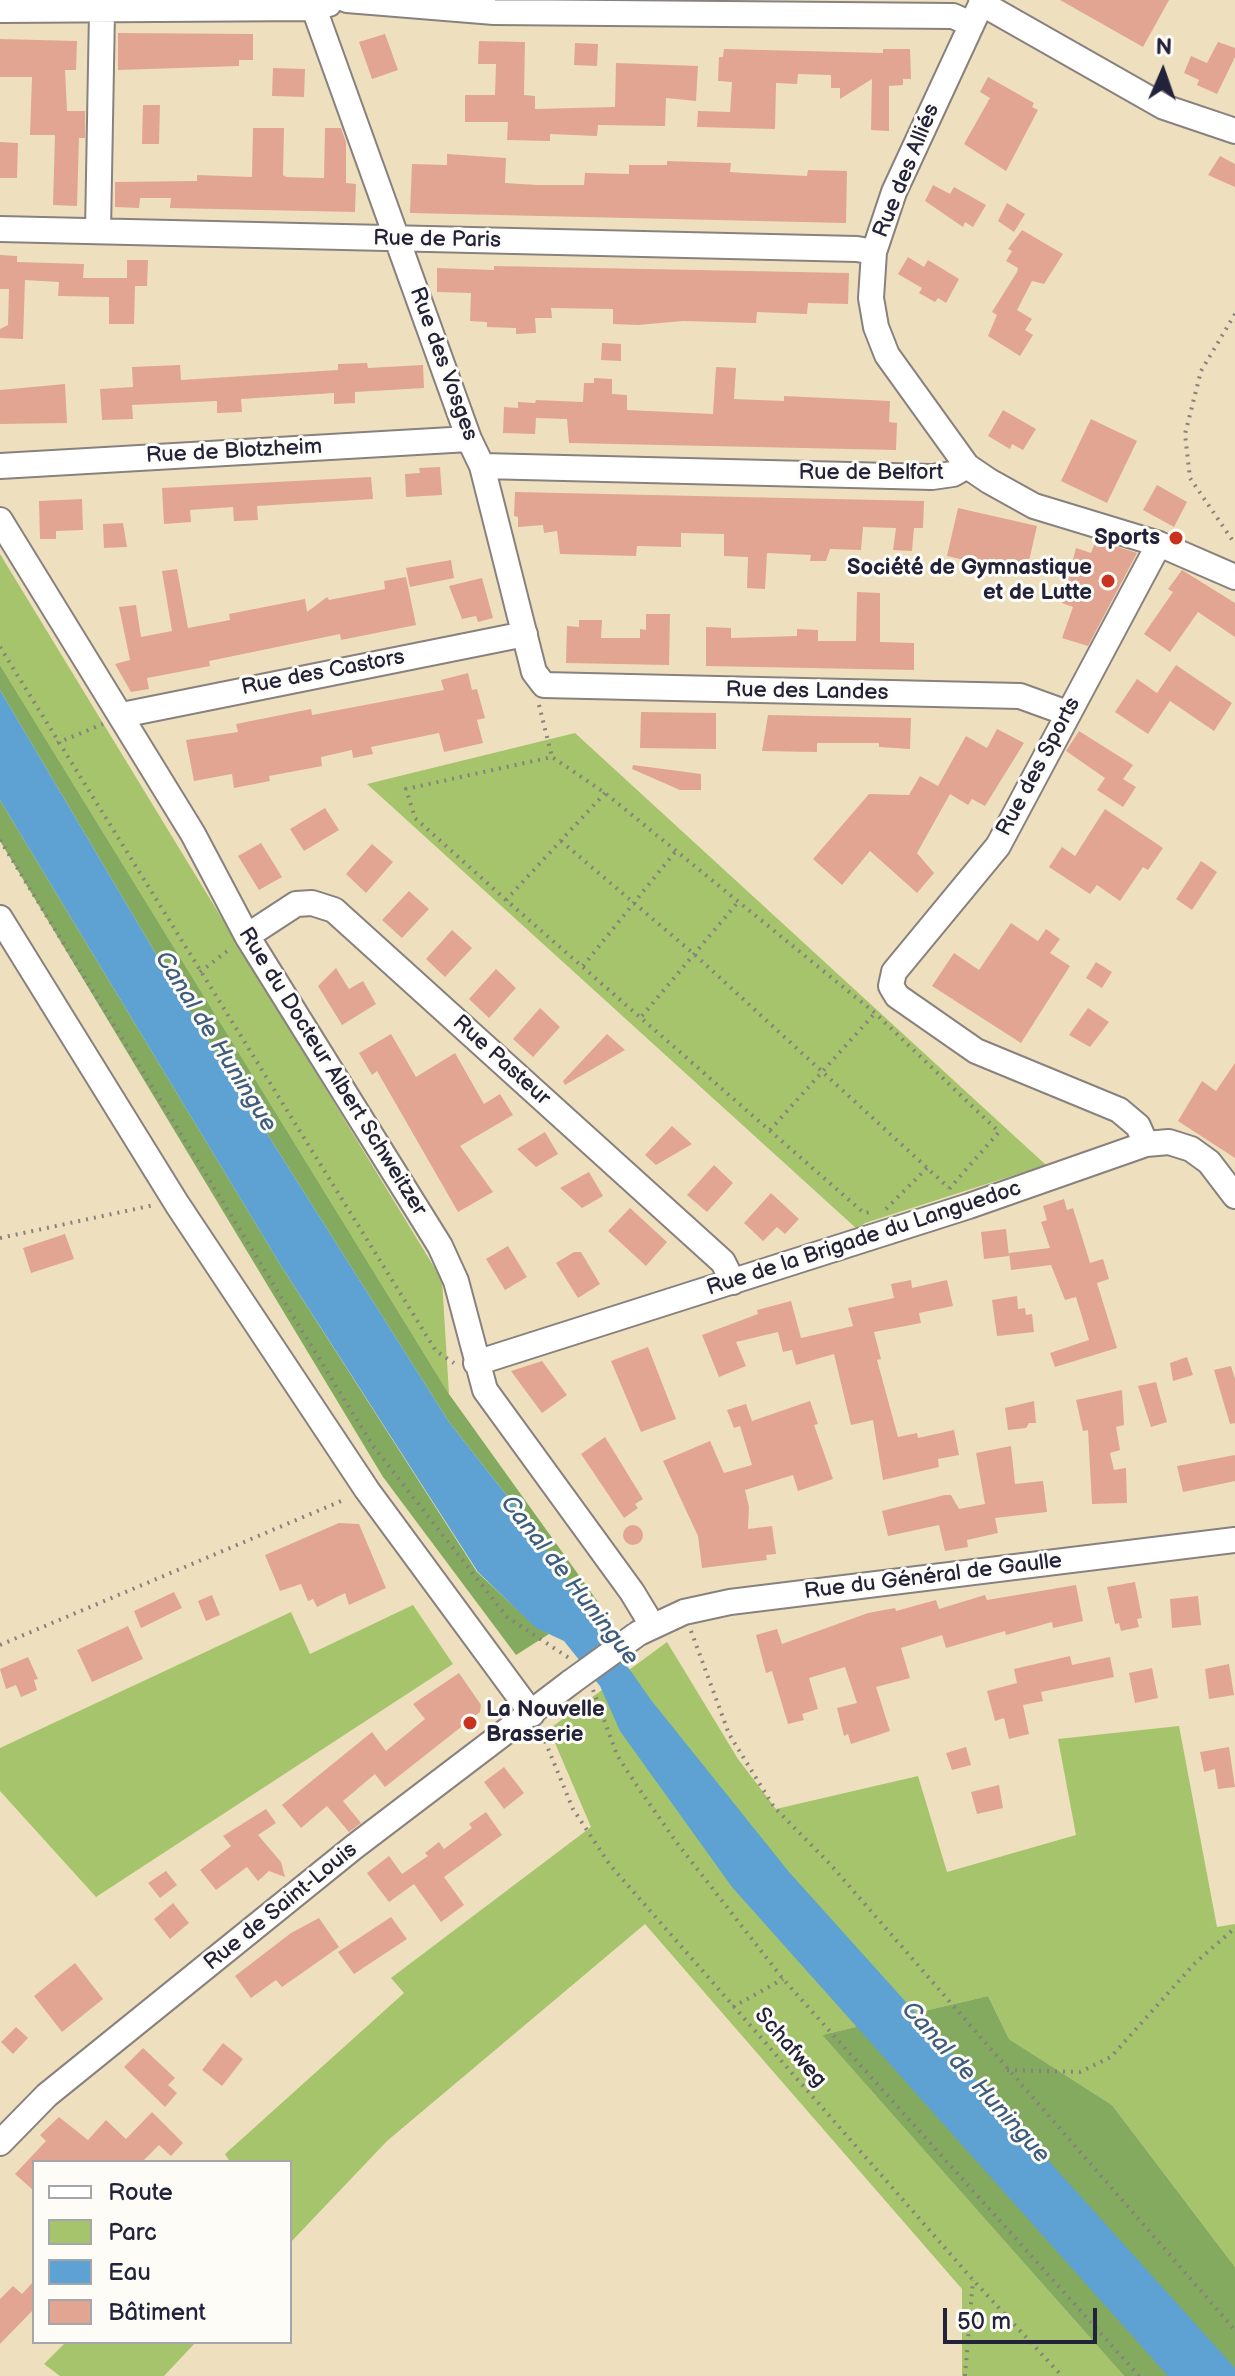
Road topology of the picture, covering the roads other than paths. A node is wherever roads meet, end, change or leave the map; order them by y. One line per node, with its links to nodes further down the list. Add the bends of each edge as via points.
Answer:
1 (345, 0): 2 (street); 3 (street, via 494,12)
2 (313, 4): 6 (street); 10 (street, Rue des Vosges)
3 (648, 8): 4 (street, via 953,16)
4 (978, 9): 7 (street, via 1164,107); 11 (street, Rue des Alliés, via 894,192)
5 (0, 10): 6 (street)
6 (102, 11): 9 (street)
7 (1235, 131)
8 (0, 229): 9 (street, Rue de Paris)
9 (98, 231): 10 (street, Rue de Paris)
10 (398, 240): 11 (street, Rue de Paris); 12 (street, Rue des Vosges)
11 (874, 252): 15 (street, Rue des Alliés, via 871,298 887,355)
12 (469, 439): 13 (street, Rue de Blotzheim); 14 (street, Rue des Vosges)
13 (0, 466)
14 (482, 466): 15 (street, Rue de Belfort, via 932,477); 19 (street, Rue des Vosges)
15 (967, 466): 17 (street, Rue de Belfort, via 1034,506)
16 (0, 520): 22 (street, Rue du Docteur Albert Schweitzer)
17 (1159, 544): 18 (street, Rue de Belfort); 21 (street, Rue des Sports)
18 (1235, 577)
19 (525, 634): 20 (street, Rue des Vosges, via 534,672); 22 (street, Rue des Castors)
20 (544, 685): 21 (street, Rue des Landes, via 1020,696)
21 (1067, 713): 25 (street, Rue des Sports, via 998,846 894,972 891,986 897,996 976,1051 1119,1110 1138,1126)
22 (122, 715): 24 (street, Rue du Docteur Albert Schweitzer)
23 (0, 918): 32 (street, via 177,1204 367,1490)
24 (247, 936): 27 (street, Rue Pasteur, via 296,904 334,910 723,1262); 28 (street, Rue du Docteur Albert Schweitzer, via 440,1246 456,1281)
25 (1146, 1144): 26 (street, Rue de la Brigade du Languedoc, via 1169,1142 1191,1149 1209,1162); 27 (street, Rue de la Brigade du Languedoc)
26 (1235, 1196)
27 (733, 1282): 28 (street, Rue de la Brigade du Languedoc)
28 (476, 1363): 30 (street, Rue du Docteur Albert Schweitzer, via 485,1390 632,1592)
29 (1235, 1540): 30 (street, Rue du Général de Gaulle, via 730,1602 684,1612)
30 (644, 1630): 31 (street, Rue du Général de Gaulle, bridge)
31 (579, 1678): 32 (street, Rue de Saint-Louis)
32 (532, 1714): 33 (street, Rue de Saint-Louis, via 354,1847 59,2085)
33 (0, 2143)

